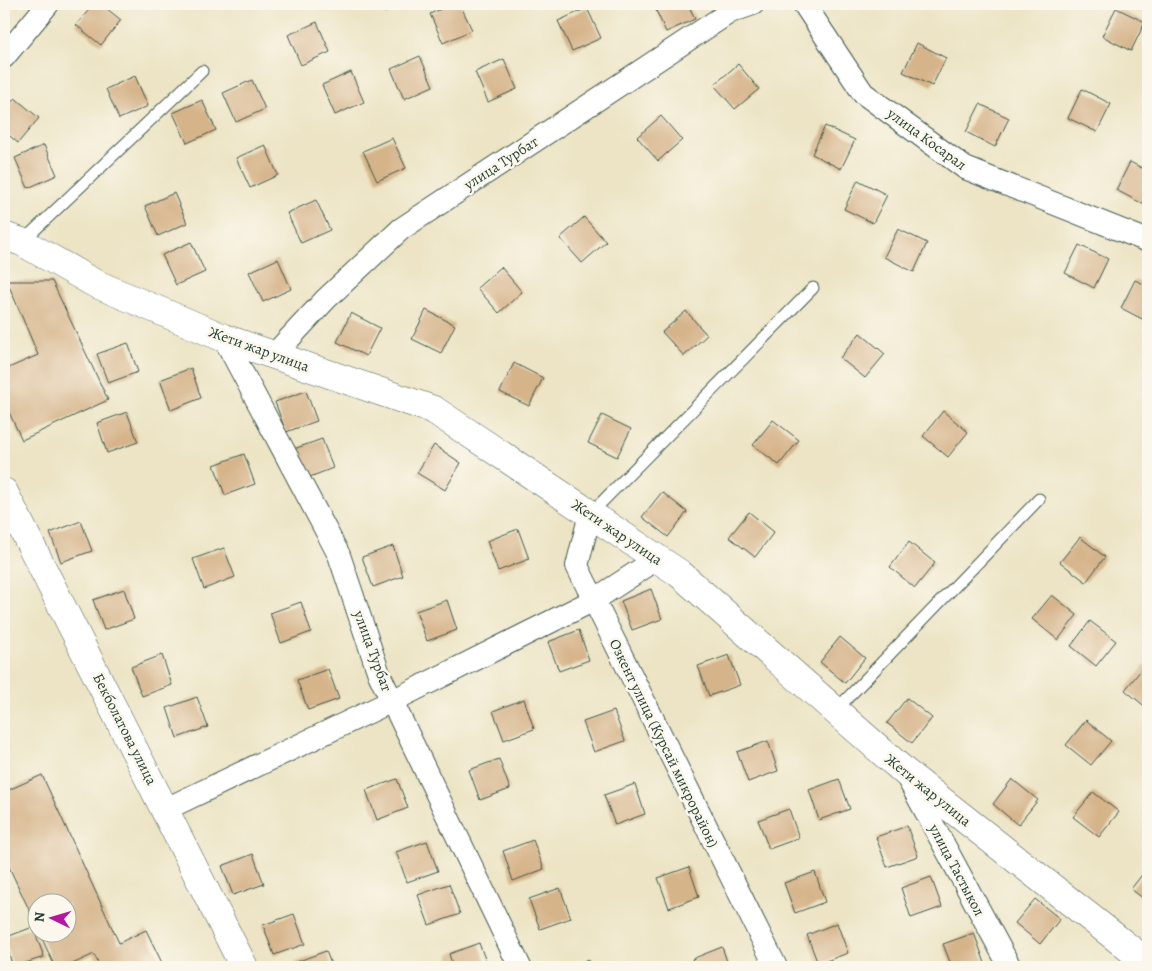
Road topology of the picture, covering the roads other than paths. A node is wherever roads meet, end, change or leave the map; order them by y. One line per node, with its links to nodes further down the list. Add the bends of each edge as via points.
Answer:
1 (48, 4): 4 (street)
2 (753, 4): 10 (street, улица Турбат, via 730,12 401,229 326,299)
3 (804, 4): 7 (street, улица Косарал, via 863,93 965,168)
4 (4, 57)
5 (202, 71): 6 (lane)
6 (13, 239): 9 (street, Жети жар улица, via 94,283)
7 (1148, 241)
8 (813, 288): 13 (lane)
9 (224, 338): 10 (street, Жети жар улица); 16 (street, улица Турбат, via 339,554 379,674)
10 (274, 355): 13 (street, Жети жар улица, via 434,410)
11 (4, 492): 19 (street, Бекболатова улица)
12 (1039, 499): 17 (lane)
13 (590, 514): 14 (street, Жети жар улица); 15 (street, Озкент улица (Курсай микрорайон), via 577,566)
14 (657, 559): 15 (street); 17 (street, Жети жар улица, via 679,573)
15 (594, 600): 16 (street); 23 (street, Озкент улица (Курсай микрорайон))
16 (392, 701): 19 (street); 22 (street, улица Турбат)
17 (835, 711): 18 (street, Жети жар улица)
18 (905, 772): 20 (street, Жети жар улица); 24 (street, улица Тастыкол)
19 (166, 809): 21 (street, Бекболатова улица)
20 (1148, 963)
21 (244, 967)
22 (520, 967)
23 (776, 967)
24 (1010, 967)

